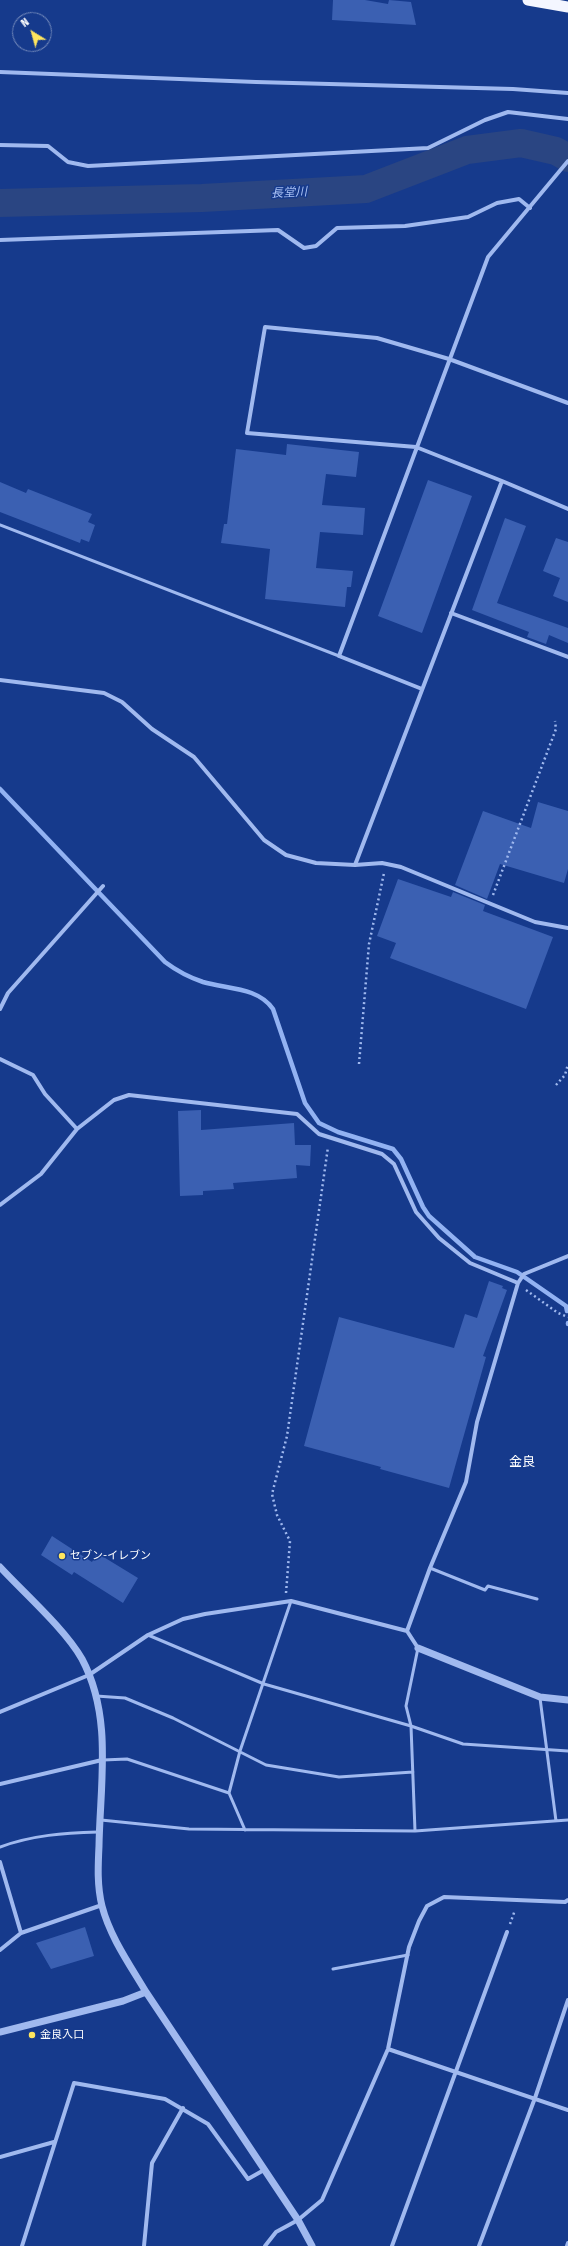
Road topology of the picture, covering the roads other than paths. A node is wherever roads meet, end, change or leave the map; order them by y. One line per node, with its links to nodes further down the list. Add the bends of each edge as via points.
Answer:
1 (528, 0): 2 (highway)
2 (541, 1): 3 (highway)
3 (568, 7)
4 (0, 72): 5 (street)
5 (568, 93)
6 (568, 118): 7 (street, via 508,112 485,120 428,148 88,166 68,162 48,146)
7 (0, 145)
8 (568, 161): 9 (street)
9 (530, 208): 10 (street, via 519,199 497,202 468,217 405,226 337,228 316,246 304,248 278,230); 11 (street, via 488,257)
10 (0, 240)
11 (449, 359): 12 (street); 13 (street); 13 (street, via 377,338 265,327 247,433)
12 (568, 404)
13 (416, 447): 14 (street); 18 (street)
14 (502, 481): 15 (street); 17 (street)
15 (568, 508)
16 (0, 525): 18 (lane)
17 (451, 613): 19 (street); 21 (street)
18 (339, 656): 21 (street)
19 (568, 657)
20 (0, 680): 22 (street, via 104,693 122,702 152,729 194,757 264,840 286,855 316,863)
21 (422, 689): 22 (street)
22 (355, 865): 24 (street, via 386,864 401,867 536,922)
23 (103, 886): 25 (street, via 8,993)
24 (568, 928)
25 (0, 1009)
26 (0, 1059): 27 (street, via 33,1075 45,1094)
27 (76, 1129): 28 (street, via 41,1174); 30 (street, via 114,1100 129,1095 297,1114 319,1134 382,1154 394,1164 416,1212 439,1238 470,1264)
28 (0, 1205)
29 (568, 1256): 30 (street, via 524,1274)
30 (519, 1281): 32 (street, via 477,1422 466,1482)
31 (0, 1567): 38 (street, via 72,1644)
32 (430, 1568): 33 (lane, via 485,1590 488,1586); 35 (street)
33 (537, 1599)
34 (291, 1601): 35 (street); 36 (street, via 183,1619); 39 (lane)
35 (407, 1631): 37 (street)
36 (148, 1635): 38 (street); 39 (lane)
37 (418, 1648): 41 (street); 44 (lane, via 406,1706)
38 (89, 1675): 40 (street); 43 (street)
39 (264, 1684): 44 (lane); 45 (lane)
40 (96, 1696): 45 (lane, via 125,1698); 48 (street, via 102,1721)
41 (540, 1697): 42 (street); 46 (lane)
42 (568, 1700)
43 (0, 1712)
44 (411, 1726): 46 (lane, via 463,1744); 49 (lane)
45 (240, 1751): 49 (lane, via 266,1765 339,1777); 51 (lane)
46 (547, 1751): 47 (lane); 54 (lane)
47 (568, 1751)
48 (103, 1760): 50 (street); 51 (lane, via 127,1759); 52 (street)
49 (413, 1772): 56 (lane)
50 (0, 1784)
51 (229, 1793): 55 (lane)
52 (99, 1820): 55 (lane, via 189,1829); 57 (street)
53 (568, 1820): 54 (lane)
54 (556, 1821): 56 (lane)
55 (245, 1830): 56 (lane)
56 (415, 1831)
57 (99, 1832): 58 (lane, via 50,1834); 61 (street, via 98,1877)
58 (0, 1847)
59 (0, 1862): 62 (street)
60 (567, 1903): 65 (street, via 444,1897 427,1906 419,1921)
61 (102, 1906): 62 (street); 67 (street, via 125,1958)
62 (21, 1932): 64 (street)
63 (507, 1932): 71 (street)
64 (0, 1950)
65 (408, 1955): 66 (lane); 70 (street)
66 (332, 1969)
67 (146, 1992): 69 (street, via 123,2001); 77 (street)
68 (568, 2000): 72 (street)
69 (0, 2032)
70 (388, 2049): 71 (street); 78 (street, via 322,2200)
71 (455, 2071): 72 (street); 84 (street)
72 (535, 2098): 74 (street); 85 (street)
73 (183, 2108): 75 (street, via 165,2099 74,2083); 77 (street, via 208,2124 248,2179); 81 (street, via 152,2163)
74 (568, 2110)
75 (54, 2142): 76 (street); 80 (street)
76 (0, 2157)
77 (264, 2170): 78 (street)
78 (298, 2220): 82 (street, via 276,2232); 83 (street)
79 (568, 2243): 86 (street)
80 (22, 2246)
81 (144, 2246)
82 (265, 2246)
83 (312, 2246)
84 (392, 2246)
85 (479, 2246)
86 (567, 2246)

